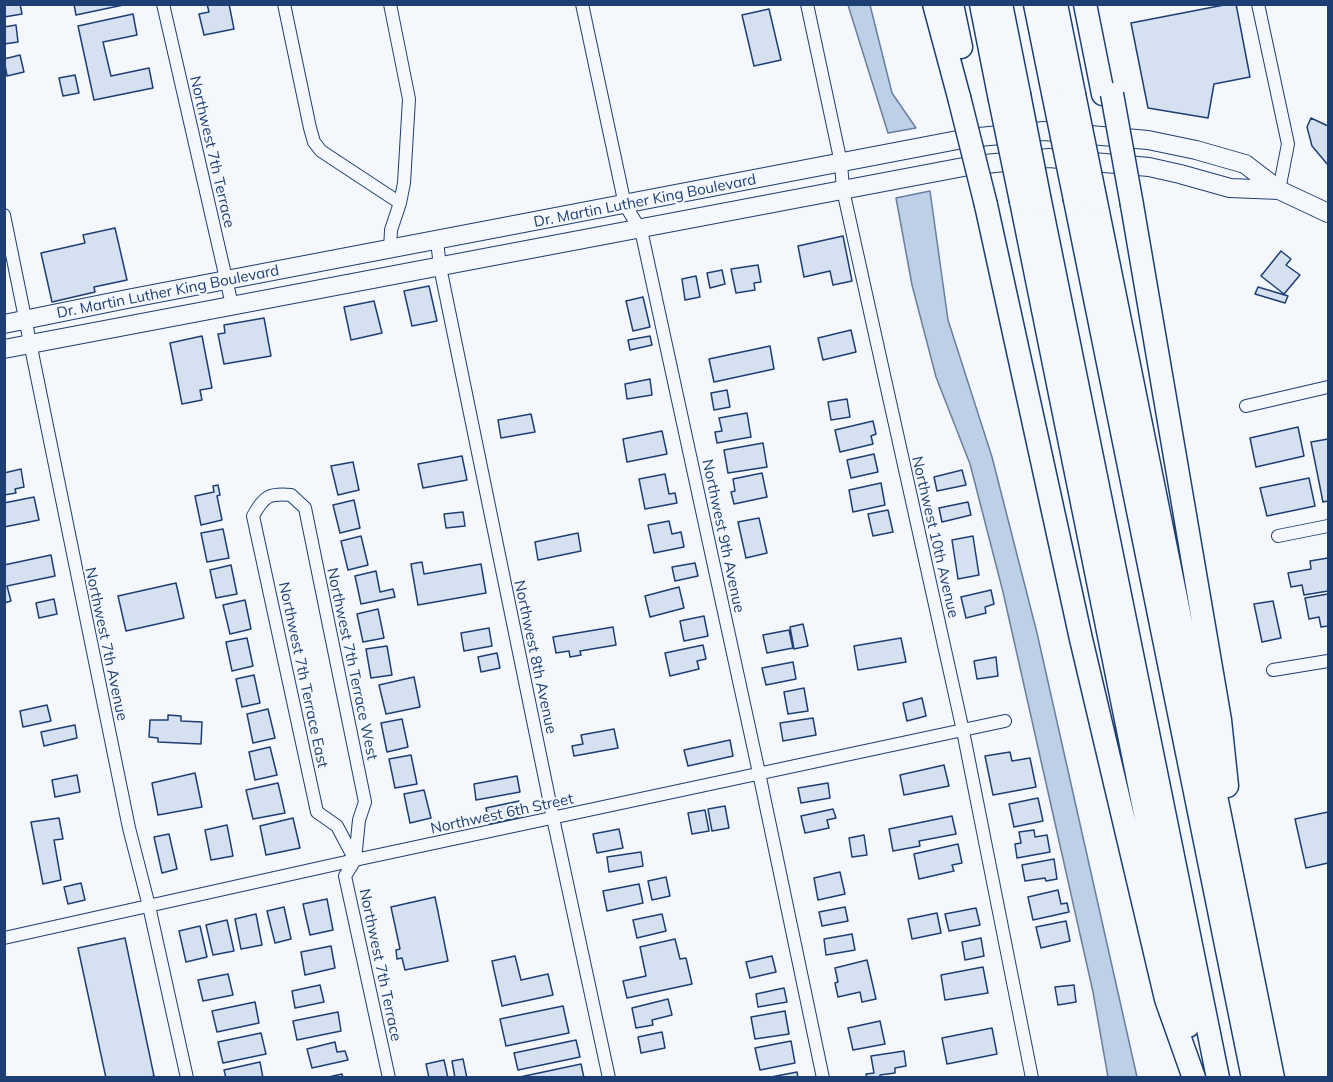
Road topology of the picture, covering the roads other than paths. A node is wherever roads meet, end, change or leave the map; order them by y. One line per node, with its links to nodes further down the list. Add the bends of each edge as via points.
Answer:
1 (163, 4): 32 (street, Northwest 7th Terrace)
2 (284, 4): 24 (street, via 314,142 321,151)
3 (390, 4): 24 (street, via 409,99)
4 (582, 4): 25 (street, Northwest 9th Avenue)
5 (807, 4): 19 (street, Northwest 10th Avenue)
6 (934, 4): 18 (highway)
7 (952, 4): 18 (highway)
8 (981, 4): 16 (highway)
9 (1001, 4): 16 (highway)
10 (1035, 4): 15 (highway)
11 (1056, 4): 15 (highway)
12 (1085, 4): 17 (highway)
13 (1099, 4): 17 (highway)
14 (1258, 4): 21 (street, via 1288,144)
15 (1064, 93): 23 (highway, bridge)
16 (1009, 94): 22 (highway, bridge)
17 (1107, 94): 51 (highway, bridge, via 1150,315 1220,720)
18 (965, 97): 58 (highway, via 1005,262 1013,326 1081,639 1166,999)
19 (841, 164): 20 (street, Northwest 10th Avenue); 21 (main road, Dr. Martin Luther King Boulevard, via 968,138 1044,131 1148,140 1196,150 1245,164); 25 (main road, Dr. Martin Luther King Boulevard)
20 (843, 190): 21 (main road, Dr. Martin Luther King Boulevard, via 975,165 1049,158 1149,168 1230,188); 28 (main road, Dr. Martin Luther King Boulevard); 46 (street, Northwest 10th Avenue)
21 (1279, 190): 26 (main road, Dr. Martin Luther King Boulevard)
22 (1031, 201): 59 (highway); 60 (highway)
23 (1086, 201): 51 (highway); 61 (highway)
24 (400, 203): 30 (street, via 391,230)
25 (625, 205): 28 (street, Northwest 9th Avenue); 29 (main road, Dr. Martin Luther King Boulevard)
26 (1329, 213)
27 (4, 215): 34 (street, Northwest 7th Avenue)
28 (639, 229): 31 (main road, Dr. Martin Luther King Boulevard); 47 (street, Northwest 9th Avenue)
29 (436, 241): 30 (main road, Dr. Martin Luther King Boulevard); 31 (street, Northwest 8th Avenue)
30 (390, 250): 32 (main road, Dr. Martin Luther King Boulevard)
31 (440, 267): 33 (main road, Dr. Martin Luther King Boulevard); 48 (street, Northwest 8th Avenue)
32 (226, 281): 33 (street, Northwest 7th Terrace); 34 (main road, Dr. Martin Luther King Boulevard)
33 (232, 305): 36 (main road, Dr. Martin Luther King Boulevard)
34 (27, 320): 35 (main road, Dr. Martin Luther King Boulevard); 36 (street, Northwest 7th Avenue)
35 (4, 324)
36 (30, 344): 37 (main road, Dr. Martin Luther King Boulevard); 50 (street, Northwest 7th Avenue, via 129,828)
37 (4, 350)
38 (1329, 387): 39 (street)
39 (1246, 406)
40 (275, 494): 49 (street, Northwest 7th Terrace West, via 291,495 305,508 365,802); 49 (street, Northwest 7th Terrace East, via 261,502 253,516 262,561 317,812 337,826)
41 (1329, 526): 42 (street)
42 (1278, 536)
43 (1329, 661): 44 (street)
44 (1273, 670)
45 (1005, 721): 46 (street, Northwest 6th Street)
46 (963, 731): 47 (street, Northwest 6th Street); 57 (street, Northwest 10th Avenue)
47 (759, 773): 48 (street, Northwest 6th Street); 56 (street, Northwest 9th Avenue)
48 (553, 819): 49 (street, Northwest 6th Street); 55 (street, Northwest 8th Avenue)
49 (355, 860): 50 (street, Northwest 6th Street); 54 (street, Northwest 7th Terrace, via 345,876)
50 (149, 906): 52 (street, Northwest 6th Street); 53 (street, Northwest 7th Avenue)
51 (1242, 924): 62 (highway)
52 (4, 938)
53 (187, 1077)
54 (389, 1077)
55 (609, 1077)
56 (823, 1077)
57 (1032, 1077)
58 (1194, 1077)
59 (1199, 1077)
60 (1218, 1077)
61 (1253, 1077)
62 (1273, 1077)

